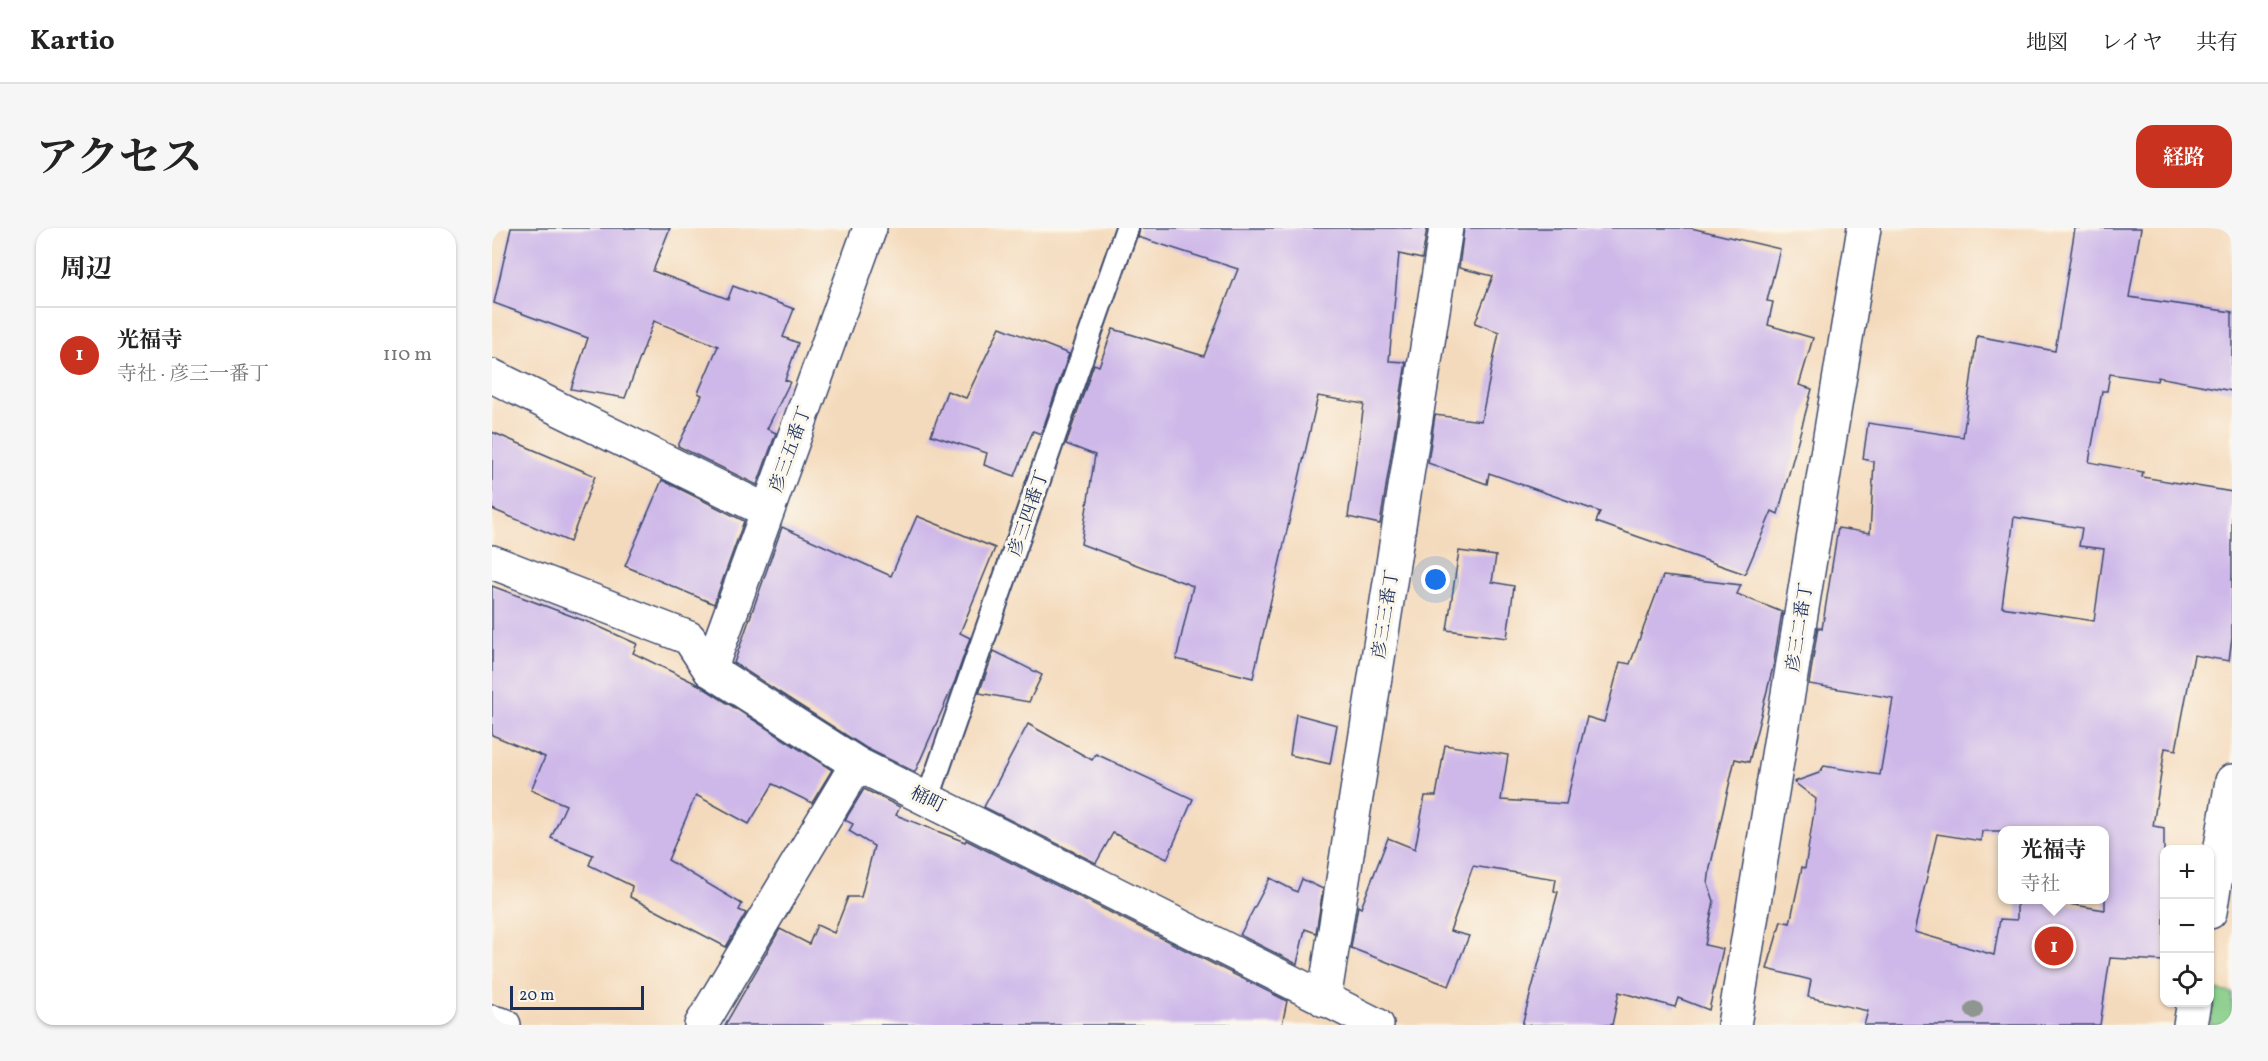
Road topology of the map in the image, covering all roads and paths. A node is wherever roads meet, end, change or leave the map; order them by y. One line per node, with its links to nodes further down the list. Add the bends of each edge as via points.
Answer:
1 (870, 228): 6 (street, 彦三五番丁)
2 (1127, 228): 11 (lane, 彦三四番丁)
3 (1446, 228): 13 (street, 彦三三番丁)
4 (1864, 228): 19 (street, 彦三二番丁)
5 (492, 376): 6 (street)
6 (767, 512): 8 (street, 彦三五番丁)
7 (492, 562): 8 (street, 桶町, via 689,638)
8 (710, 670): 9 (street, 桶町)
9 (857, 764): 11 (street, 桶町); 17 (street)
10 (2232, 781): 12 (street)
11 (928, 798): 13 (street, 桶町)
12 (2212, 899)
13 (1324, 1000): 18 (street, 桶町)
14 (2193, 1007): 20 (street)
15 (492, 1022): 16 (street)
16 (504, 1025)
17 (701, 1025)
18 (1377, 1025)
19 (1734, 1025)
20 (2190, 1025)

